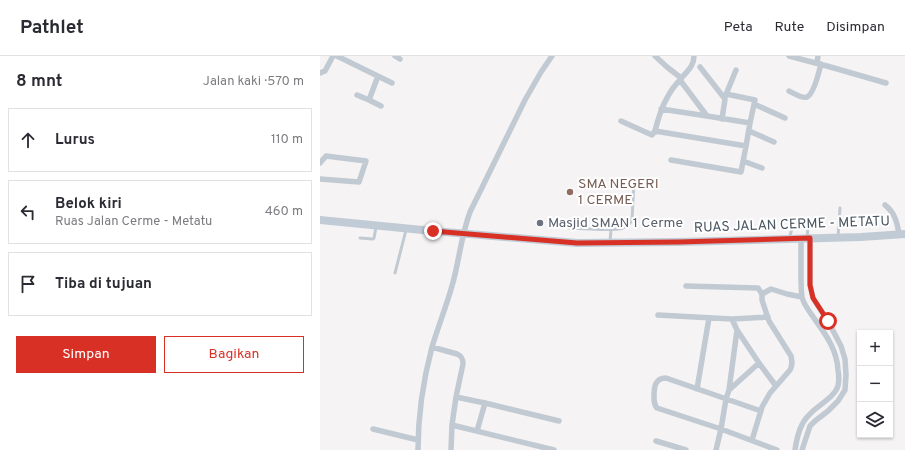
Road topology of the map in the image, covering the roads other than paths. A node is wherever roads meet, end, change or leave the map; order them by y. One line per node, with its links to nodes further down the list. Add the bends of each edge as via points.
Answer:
1 (333, 56): 11 (street, via 325,71)
2 (337, 56): 12 (street)
3 (552, 56): 45 (street, via 525,100 470,212)
4 (656, 56): 13 (street)
5 (694, 56): 13 (street, via 691,68)
6 (789, 56): 8 (street)
7 (818, 56): 8 (street)
8 (819, 64): 15 (street); 16 (street, via 815,84 808,96)
9 (700, 68): 18 (street)
10 (736, 70): 18 (street)
11 (320, 72)
12 (378, 76): 14 (street); 19 (street)
13 (680, 79): 22 (street); 23 (street)
14 (392, 83)
15 (886, 83)
16 (789, 91)
17 (357, 96): 19 (street)
18 (725, 97): 20 (street, via 755,100); 25 (street)
19 (370, 100): 21 (street)
20 (754, 104): 24 (street); 27 (street)
21 (381, 106)
22 (662, 109): 23 (street); 28 (street)
23 (707, 116): 25 (street)
24 (785, 118)
25 (722, 119): 27 (street)
26 (621, 121): 28 (street, via 652,135)
27 (750, 123): 29 (street)
28 (655, 131): 31 (street)
29 (749, 131): 30 (street); 31 (street)
30 (774, 142)
31 (746, 146): 33 (street)
32 (671, 160): 33 (street, via 741,172)
33 (743, 161): 35 (street)
34 (320, 163): 36 (street, via 326,156 366,161 359,182)
35 (762, 168)
36 (320, 179)
37 (634, 181): 44 (lane, via 632,220 623,228)
38 (885, 204): 46 (street, via 894,215)
39 (840, 208): 47 (lane)
40 (320, 220): 41 (main road, RUAS JALAN CERME - METATU)
41 (377, 225): 42 (main road, RUAS JALAN CERME - METATU); 48 (lane, via 374,238)
42 (407, 228): 45 (main road, RUAS JALAN CERME - METATU); 52 (lane)
43 (569, 228): 44 (lane)
44 (611, 230): 51 (lane)
45 (463, 233): 51 (main road, RUAS JALAN CERME - METATU, via 577,243); 65 (street, via 452,287)
46 (902, 234): 47 (main road, RUAS JALAN CERME - METATU)
47 (838, 237): 49 (main road, RUAS JALAN CERME - METATU)
48 (360, 238)
49 (806, 238): 50 (main road, RUAS JALAN CERME - METATU); 50 (lane, via 807,224 797,222 793,225); 55 (street); 60 (street, via 813,298)
50 (789, 239): 51 (main road, RUAS JALAN CERME - METATU)
51 (610, 243)
52 (395, 273)
53 (686, 286): 54 (street, via 758,288)
54 (762, 294): 55 (street, via 771,289); 57 (street)
55 (802, 297): 61 (street)
56 (658, 315): 58 (street)
57 (768, 317): 59 (street); 68 (street, via 793,362 790,370)
58 (710, 318): 59 (street); 69 (street)
59 (732, 319): 62 (street)
60 (828, 321): 61 (street); 63 (street)
61 (819, 326): 64 (street)
62 (737, 330): 66 (street); 70 (street)
63 (835, 332): 64 (street); 71 (street, via 845,359)
64 (826, 337): 67 (street, via 837,358)
65 (432, 347): 72 (street, via 457,354 463,359); 81 (street, via 420,410)
66 (758, 363): 68 (street); 70 (street)
67 (838, 385): 71 (street); 90 (street, via 803,423)
68 (776, 386): 75 (street)
69 (697, 389): 73 (street); 79 (street, via 662,378 654,385 655,406)
70 (729, 390): 73 (street)
71 (845, 390): 91 (street, via 838,401 810,426)
72 (456, 397): 74 (street); 77 (street)
73 (726, 399): 75 (street); 79 (street)
74 (485, 403): 76 (street); 80 (street)
75 (761, 411): 83 (street)
76 (558, 421)
77 (452, 425): 80 (street); 85 (street)
78 (373, 429): 81 (street)
79 (721, 429): 83 (street); 88 (street)
80 (477, 431): 86 (street)
81 (418, 440): 84 (street)
82 (656, 440): 87 (street)
83 (752, 440): 89 (street)
84 (418, 450)
85 (451, 450)
86 (554, 450)
87 (686, 450)
88 (716, 450)
89 (777, 450)
90 (795, 450)
91 (802, 450)

